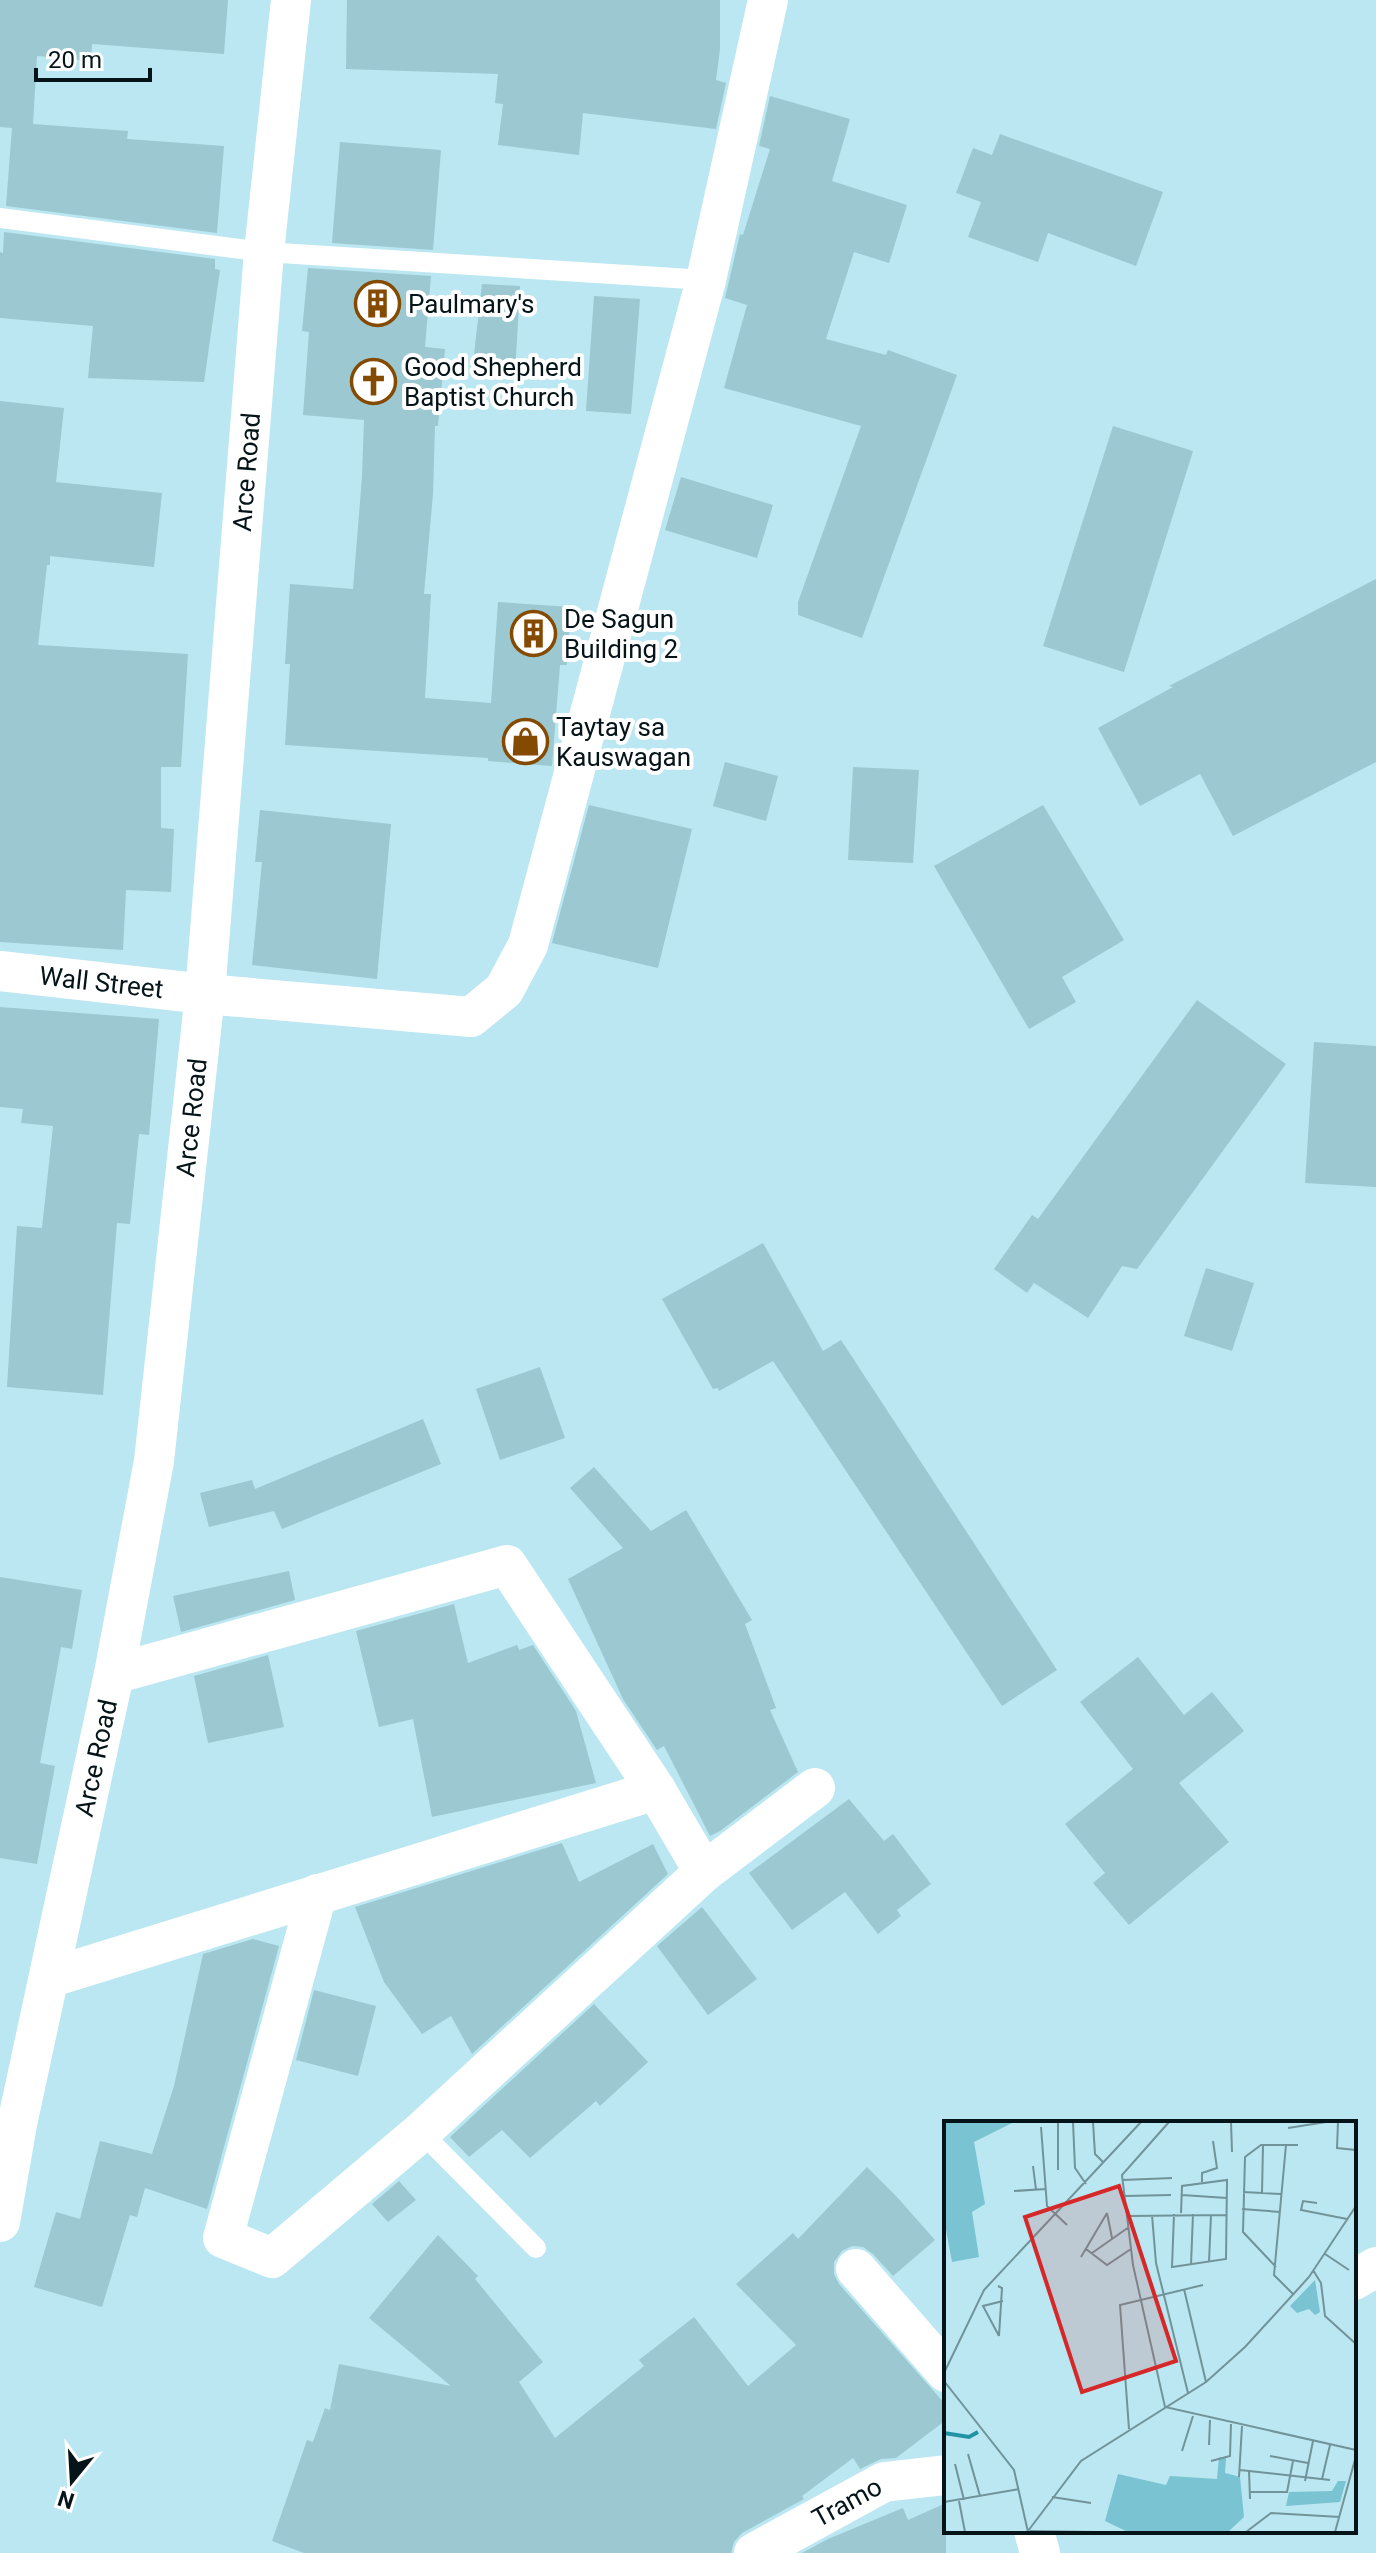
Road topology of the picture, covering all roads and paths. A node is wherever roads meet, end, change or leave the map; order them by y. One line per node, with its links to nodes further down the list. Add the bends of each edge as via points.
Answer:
1 (291, 0): 4 (street, Arce Road)
2 (768, 0): 5 (street, Wall Street)
3 (0, 218): 4 (lane)
4 (264, 252): 5 (lane); 7 (street, Arce Road)
5 (706, 280): 7 (street, Wall Street, via 528,945 504,990 471,1017)
6 (0, 971): 7 (street, Wall Street)
7 (205, 994): 8 (street, Arce Road, via 154,1461)
8 (114, 1674): 10 (street, via 507,1565); 13 (street, Arce Road)
9 (815, 1788): 11 (street)
10 (656, 1790): 11 (street); 12 (street)
11 (704, 1872): 15 (street)
12 (317, 1894): 13 (street); 15 (street, via 223,2238 272,2258)
13 (49, 1978): 14 (street, Arce Road)
14 (9, 2122): 16 (street, Arce Road)
15 (421, 2132): 17 (lane)
16 (0, 2222)
17 (536, 2248)
18 (1376, 2267): 20 (street)
19 (856, 2269): 21 (street)
20 (1356, 2279)
21 (944, 2370)
22 (944, 2475): 24 (street, Tramo, via 884,2482)
23 (1035, 2533): 25 (street)
24 (754, 2553)
25 (1040, 2553)

